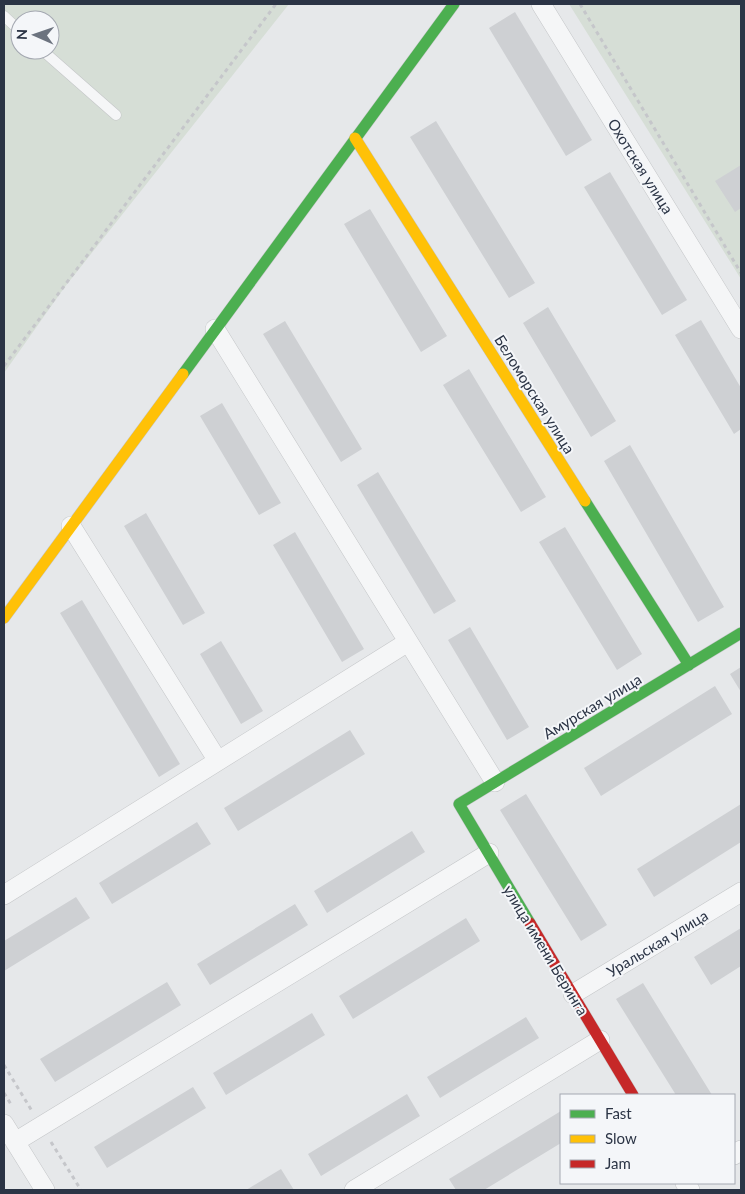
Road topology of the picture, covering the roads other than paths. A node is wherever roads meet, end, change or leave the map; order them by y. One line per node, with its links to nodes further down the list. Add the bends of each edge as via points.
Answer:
1 (454, 4): 5 (street)
2 (541, 4): 7 (street, Охотская улица)
3 (53, 60): 4 (lane)
4 (116, 115)
5 (355, 138): 6 (street); 12 (street, Беломорская улица)
6 (216, 329): 8 (street); 11 (street)
7 (741, 329)
8 (71, 526): 9 (street); 13 (street)
9 (4, 618)
10 (741, 633): 12 (street, Амурская улица)
11 (408, 642): 13 (street); 14 (street)
12 (689, 665): 14 (street, Амурская улица)
13 (218, 761): 18 (street)
14 (495, 782): 15 (street, Амурская улица)
15 (459, 804): 16 (street, улица имени Беринга)
16 (489, 854): 19 (street, улица имени Беринга); 23 (street)
17 (741, 892): 19 (street, Уральская улица)
18 (4, 895)
19 (573, 994): 20 (street, улица имени Беринга)
20 (600, 1040): 21 (street, улица имени Беринга); 25 (street)
21 (632, 1094)
22 (4, 1124): 23 (street)
23 (15, 1142): 24 (street)
24 (45, 1190)
25 (354, 1190)

